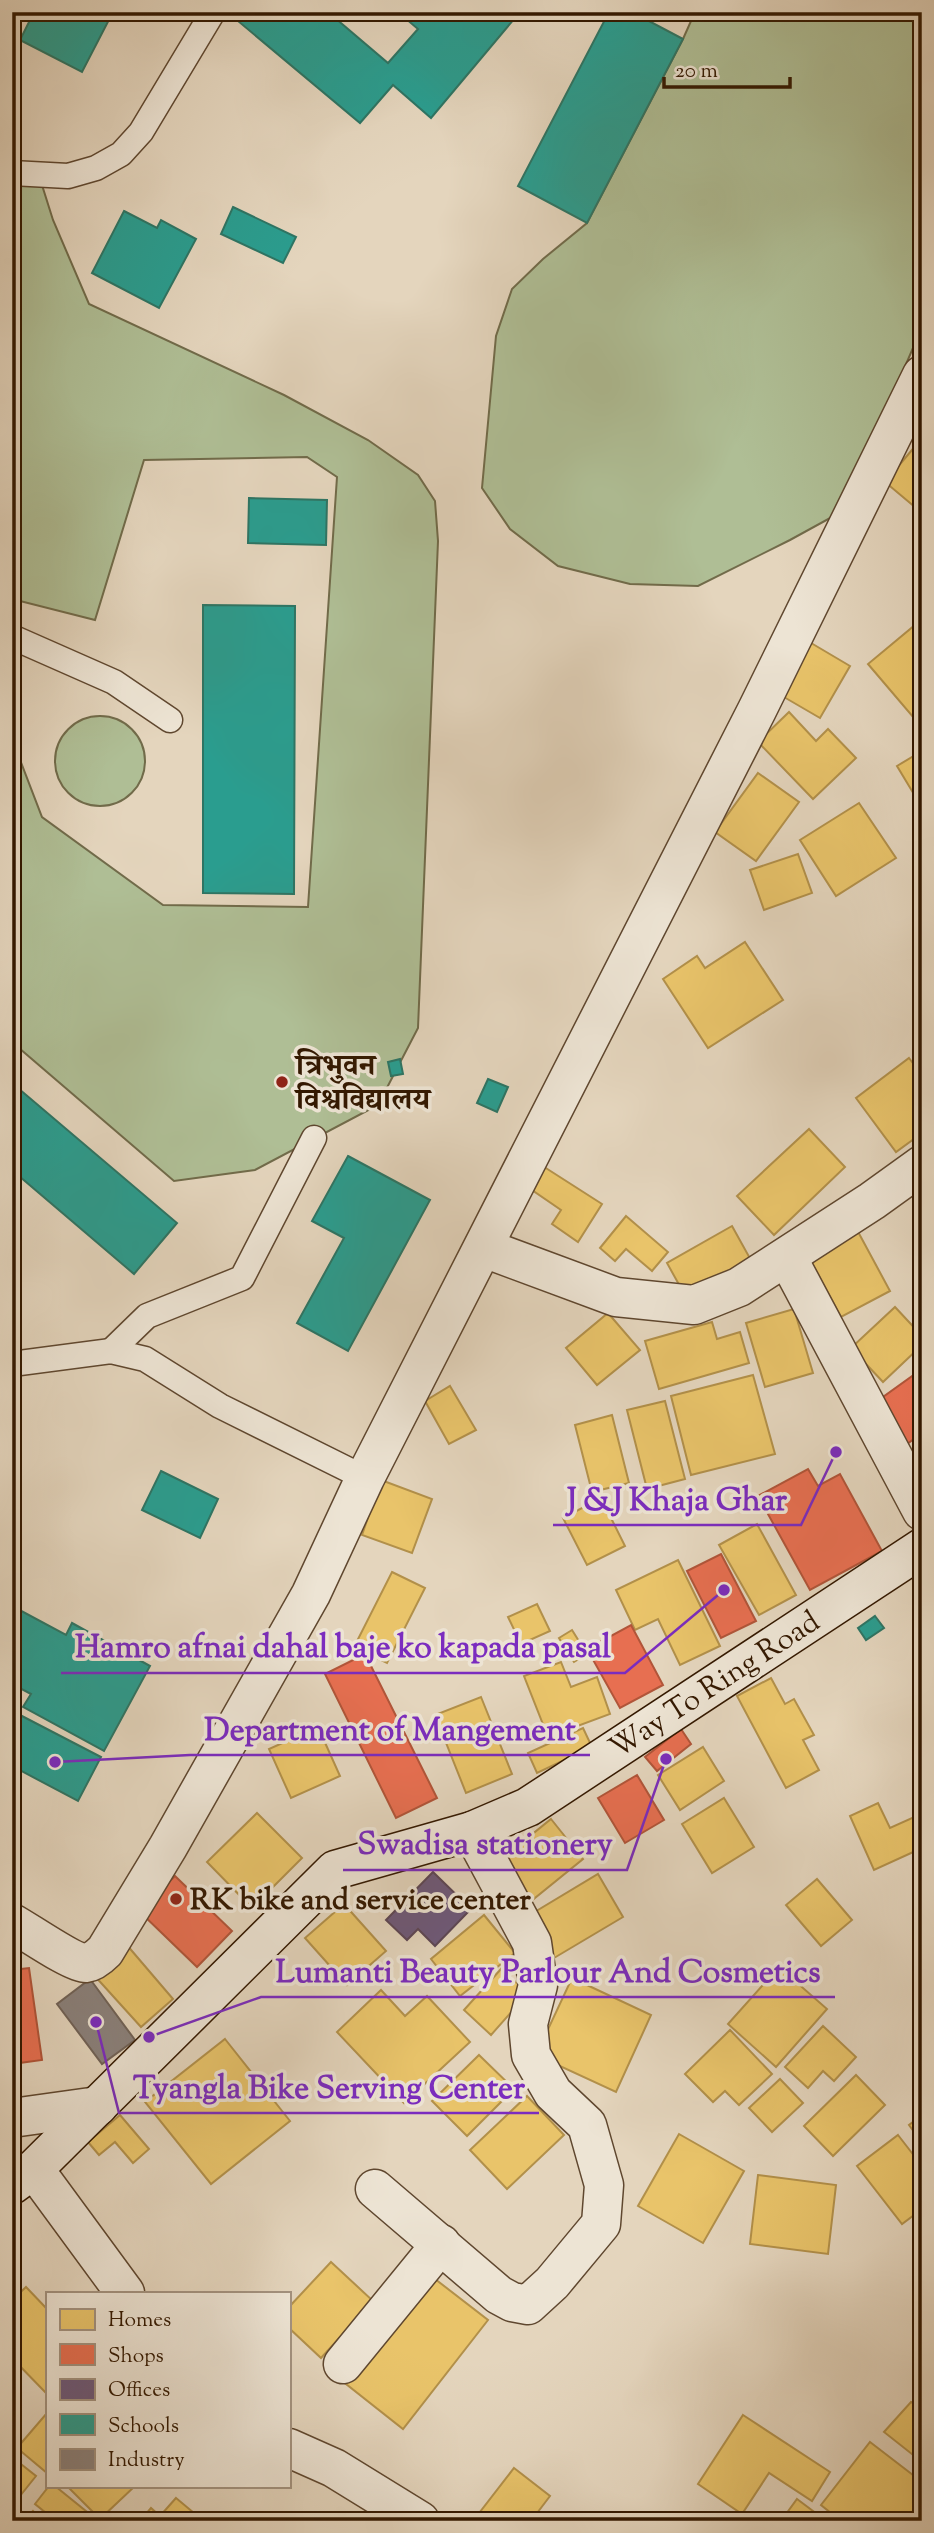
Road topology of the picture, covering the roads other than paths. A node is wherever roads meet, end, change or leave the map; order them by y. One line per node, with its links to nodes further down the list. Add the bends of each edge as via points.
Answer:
1 (214, 12): 2 (lane, via 141,132 121,154 68,176)
2 (12, 173)
3 (922, 375): 8 (street)
4 (12, 637): 5 (lane, via 114,682)
5 (170, 720)
6 (314, 1138): 10 (lane, via 242,1278 147,1316)
7 (922, 1165): 9 (street)
8 (484, 1248): 9 (street, via 616,1297 694,1305 739,1287); 12 (street)
9 (787, 1257): 13 (street)
10 (111, 1351): 11 (lane); 12 (lane, via 145,1359 220,1406)
11 (12, 1364)
12 (365, 1478): 16 (street, via 311,1594 105,1951 88,1963 75,1960)
13 (922, 1511)
14 (922, 1548): 15 (street, Way To Ring Road, via 528,1807)
15 (472, 1831): 17 (street, Way To Ring Road, via 335,1870); 21 (street, via 532,1943 538,1985 528,2024 531,2055 553,2093 587,2125 604,2185 601,2224 528,2305 499,2295)
16 (12, 1923)
17 (97, 2106): 18 (street); 19 (street, Way To Ring Road)
18 (12, 2118)
19 (23, 2177): 22 (street)
20 (374, 2189): 21 (street)
21 (441, 2244): 23 (street)
22 (124, 2292)
23 (343, 2364)
24 (290, 2448): 25 (street, via 334,2468)
25 (420, 2521)

